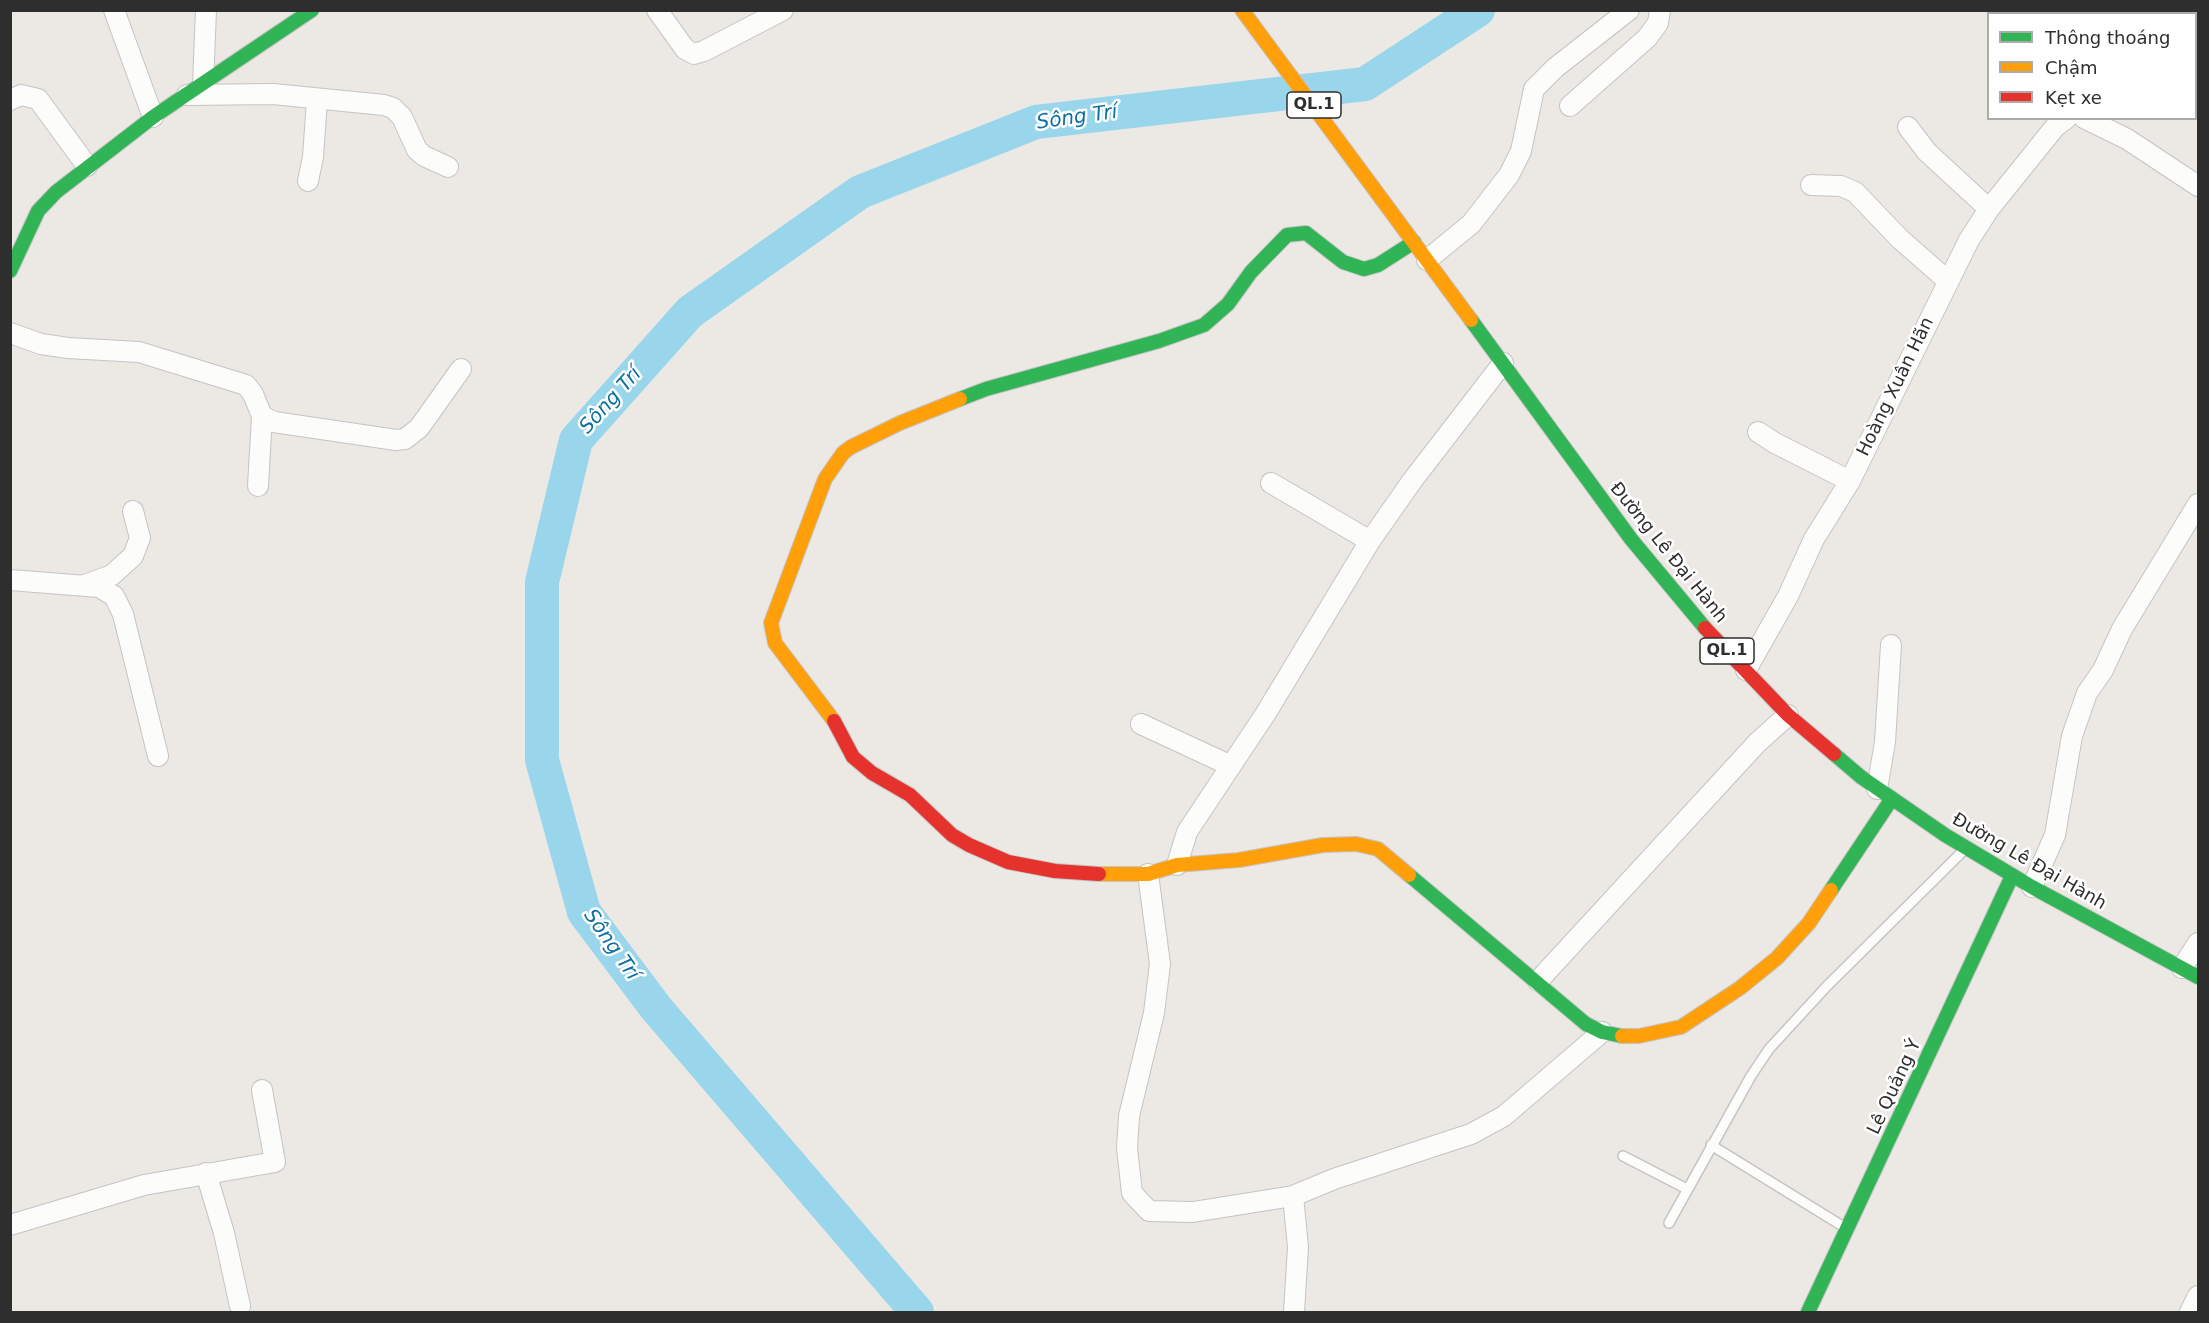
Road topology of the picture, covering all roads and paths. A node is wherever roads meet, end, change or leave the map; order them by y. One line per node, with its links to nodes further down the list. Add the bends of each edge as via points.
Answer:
1 (114, 10): 13 (street)
2 (206, 10): 9 (street)
3 (312, 10): 9 (street)
4 (657, 10): 5 (street, via 685,49 694,54)
5 (783, 10)
6 (1629, 10): 24 (street, via 1534,89 1521,151 1509,175 1471,224)
7 (1660, 10): 12 (street, via 1658,23 1647,39)
8 (1245, 15): 23 (street, Đường Lê Đại Hành / QL.1)
9 (195, 90): 11 (street); 13 (street)
10 (10, 100): 17 (street, via 21,95 38,99)
11 (317, 100): 18 (street, via 393,108 402,117 417,150); 19 (street)
12 (1570, 106)
13 (153, 117): 17 (street)
14 (2064, 120): 22 (street, Hoàng Xuân Hãn)
15 (2088, 120): 21 (street, via 2127,139)
16 (1908, 127): 22 (street, via 1928,152)
17 (87, 166): 25 (street, via 38,211)
18 (448, 167)
19 (308, 182)
20 (1811, 185): 26 (street, via 1841,186 1856,192 1900,239)
21 (2199, 186)
22 (1989, 209): 26 (street, Hoàng Xuân Hãn)
23 (1414, 242): 24 (street, Đường Lê Đại Hành / QL.1); 49 (street, via 1378,265 1364,269 1343,262 1306,232 1287,235 1251,272 1228,304 1204,325 986,389 900,423 851,447 825,479 771,623 771,637 830,712 853,757 910,795 952,835 985,853 1055,871 1105,876)
24 (1427, 260): 28 (street, Đường Lê Đại Hành / QL.1)
25 (10, 271)
26 (1948, 281): 32 (street, Hoàng Xuân Hãn)
27 (10, 333): 30 (street, via 68,348 139,352 235,380 254,394)
28 (1503, 363): 37 (street); 41 (street, Đường Lê Đại Hành / QL.1, via 1631,539)
29 (461, 369): 30 (street, via 419,428 405,440 274,422)
30 (262, 416): 34 (street)
31 (1758, 432): 32 (street)
32 (1850, 482): 41 (street, Hoàng Xuân Hãn, via 1814,539 1788,596)
33 (1271, 483): 37 (street)
34 (258, 486)
35 (2199, 504): 51 (street, via 2087,693 2072,736 2055,835)
36 (133, 511): 39 (street, via 140,538 133,556 112,575)
37 (1370, 541): 45 (street, via 1266,713)
38 (10, 580): 39 (street)
39 (85, 585): 44 (street, via 99,587 114,596 123,614)
40 (1891, 645): 46 (street)
41 (1746, 670): 42 (street, Đường Lê Đại Hành / QL.1)
42 (1788, 715): 46 (street, Đường Lê Đại Hành / QL.1); 54 (street, via 1757,743)
43 (1141, 724): 45 (street)
44 (158, 756)
45 (1229, 765): 48 (street, via 1186,832)
46 (1884, 794): 47 (street, Đường Lê Đại Hành / QL.1); 55 (street, via 1809,923 1777,958 1681,1027 1639,1036)
47 (1966, 848): 50 (street, Đường Lê Đại Hành / QL.1); 57 (lane, via 1790,1025 1750,1076)
48 (1177, 866): 49 (street); 54 (street, via 1323,845 1356,844 1378,849)
49 (1148, 874): 61 (street, via 1160,964 1154,1012 1129,1116 1132,1193 1149,1211 1165,1213)
50 (2012, 876): 51 (street, Đường Lê Đại Hành / QL.1); 64 (street, Lê Quảng Ý)
51 (2032, 887): 53 (street, Đường Lê Đại Hành / QL.1)
52 (2199, 943): 53 (street)
53 (2190, 973)
54 (1538, 981): 55 (street, via 1586,1024)
55 (1602, 1032): 61 (street, via 1504,1116 1471,1134)
56 (262, 1090): 59 (street, via 275,1162)
57 (1711, 1145): 60 (lane); 64 (lane)
58 (1623, 1156): 60 (lane)
59 (206, 1173): 63 (street, via 144,1185); 66 (street)
60 (1687, 1189): 62 (lane)
61 (1293, 1196): 67 (street, via 1298,1247)
62 (1669, 1222)
63 (10, 1225)
64 (1849, 1230): 68 (street, Lê Quảng Ý)
65 (2199, 1296): 69 (street)
66 (240, 1306)
67 (1294, 1312)
68 (1808, 1312)
69 (2190, 1312)

